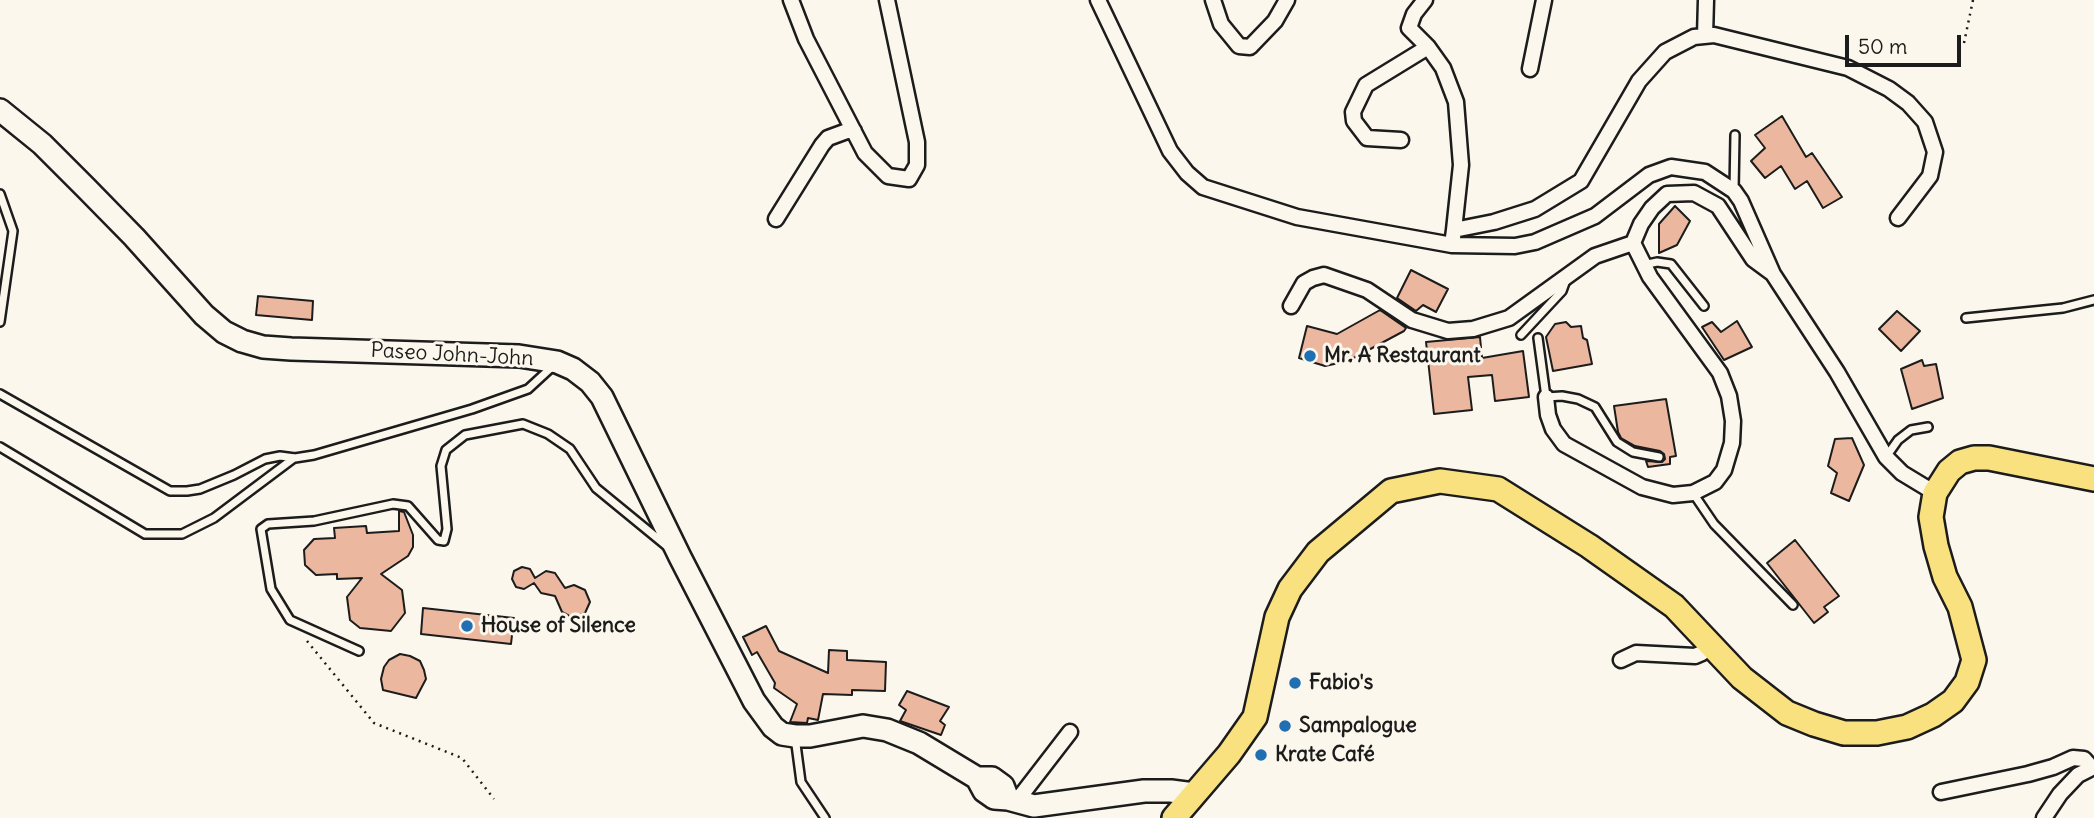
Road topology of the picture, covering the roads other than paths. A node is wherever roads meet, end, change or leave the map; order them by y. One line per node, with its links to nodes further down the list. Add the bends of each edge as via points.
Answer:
1 (791, 0): 13 (street)
2 (887, 0): 13 (street, via 917,142 916,165 909,179 888,177 865,153)
3 (1098, 0): 22 (street, via 1170,151 1203,187 1297,217)
4 (1213, 0): 5 (street, via 1222,24 1239,46 1250,47 1275,21)
5 (1287, 0)
6 (1426, 0): 10 (street, via 1413,14 1409,28)
7 (1544, 0): 11 (street)
8 (1706, 0): 9 (street)
9 (1705, 36): 18 (street, via 1848,68 1908,103 1925,122 1936,152 1930,176); 20 (street, via 1671,48 1639,81 1581,181 1535,209)
10 (1428, 47): 15 (street, via 1366,85 1353,111 1353,121 1367,138); 20 (street, via 1443,68 1456,103 1461,165)
11 (1530, 69)
12 (0, 110): 33 (street, Paseo John-John, via 86,188 204,315 243,341 291,349 478,354)
13 (854, 131): 19 (street, via 828,138)
14 (1735, 135): 16 (lane)
15 (1401, 140)
16 (1734, 191): 22 (street, via 1705,172 1671,167 1649,174 1595,216 1535,242); 24 (street)
17 (0, 194): 30 (lane, via 13,231)
18 (1898, 218)
19 (776, 219)
20 (1454, 230): 22 (street)
21 (1633, 243): 23 (street); 24 (street, via 1652,208 1667,194 1693,193 1718,206 1753,259); 25 (street, via 1595,256)
22 (1452, 245)
23 (1643, 265): 28 (lane, via 1671,264); 42 (street, via 1720,373 1728,396 1733,421 1729,458 1715,482)
24 (1773, 274): 39 (street)
25 (1567, 276): 27 (street, via 1508,318 1473,329 1448,331 1412,320 1367,290 1330,276 1307,281); 31 (lane, via 1562,291)
26 (2094, 300): 29 (lane, via 2063,308)
27 (1291, 306)
28 (1704, 306)
29 (1966, 317)
30 (0, 322)
31 (1521, 335)
32 (1538, 338): 35 (lane)
33 (557, 362): 40 (lane, via 528,389 343,448); 44 (street, Paseo John-John, via 590,382 602,397)
34 (0, 394): 40 (lane, via 170,491 200,489 265,459)
35 (1546, 397): 38 (lane, via 1578,399 1595,407 1617,442 1633,452); 42 (street, via 1553,429 1564,443 1642,487 1673,495)
36 (1928, 427): 39 (lane, via 1911,430)
37 (0, 447): 40 (lane, via 145,534 182,534 214,518)
38 (1659, 457)
39 (1886, 457): 43 (street)
40 (295, 458)
41 (2094, 479): 43 (main road, via 1974,457 1949,471)
42 (1693, 493): 45 (lane, via 1714,524)
43 (1935, 493): 46 (main road, via 1931,517 1936,546 1974,660 1967,682 1953,701 1933,715 1908,727 1877,733 1844,733 1814,724 1787,713 1742,678)
44 (680, 557): 47 (lane, via 596,488 569,449 548,433 523,424 465,435 446,450 441,466 444,541 408,506 393,503 261,529 271,589 290,620); 50 (street, Paseo John-John, via 762,715 782,734)
45 (1793, 605)
46 (1710, 643): 48 (street, via 1695,656 1636,653); 53 (main road, via 1674,606 1498,489 1440,481 1391,491 1318,552 1290,589 1278,617 1255,717)
47 (359, 651)
48 (1621, 660)
49 (1070, 732): 54 (street)
50 (794, 736): 54 (street, via 873,726 912,740 977,778 992,778); 55 (lane, via 801,782)
51 (2093, 767): 52 (street, via 2073,758 2028,774); 57 (street, via 2078,775)
52 (1941, 792)
53 (1194, 794): 54 (street, via 1144,791 1042,806); 56 (main road)
54 (1012, 800)
55 (825, 818)
56 (1174, 818)
57 (2044, 818)

